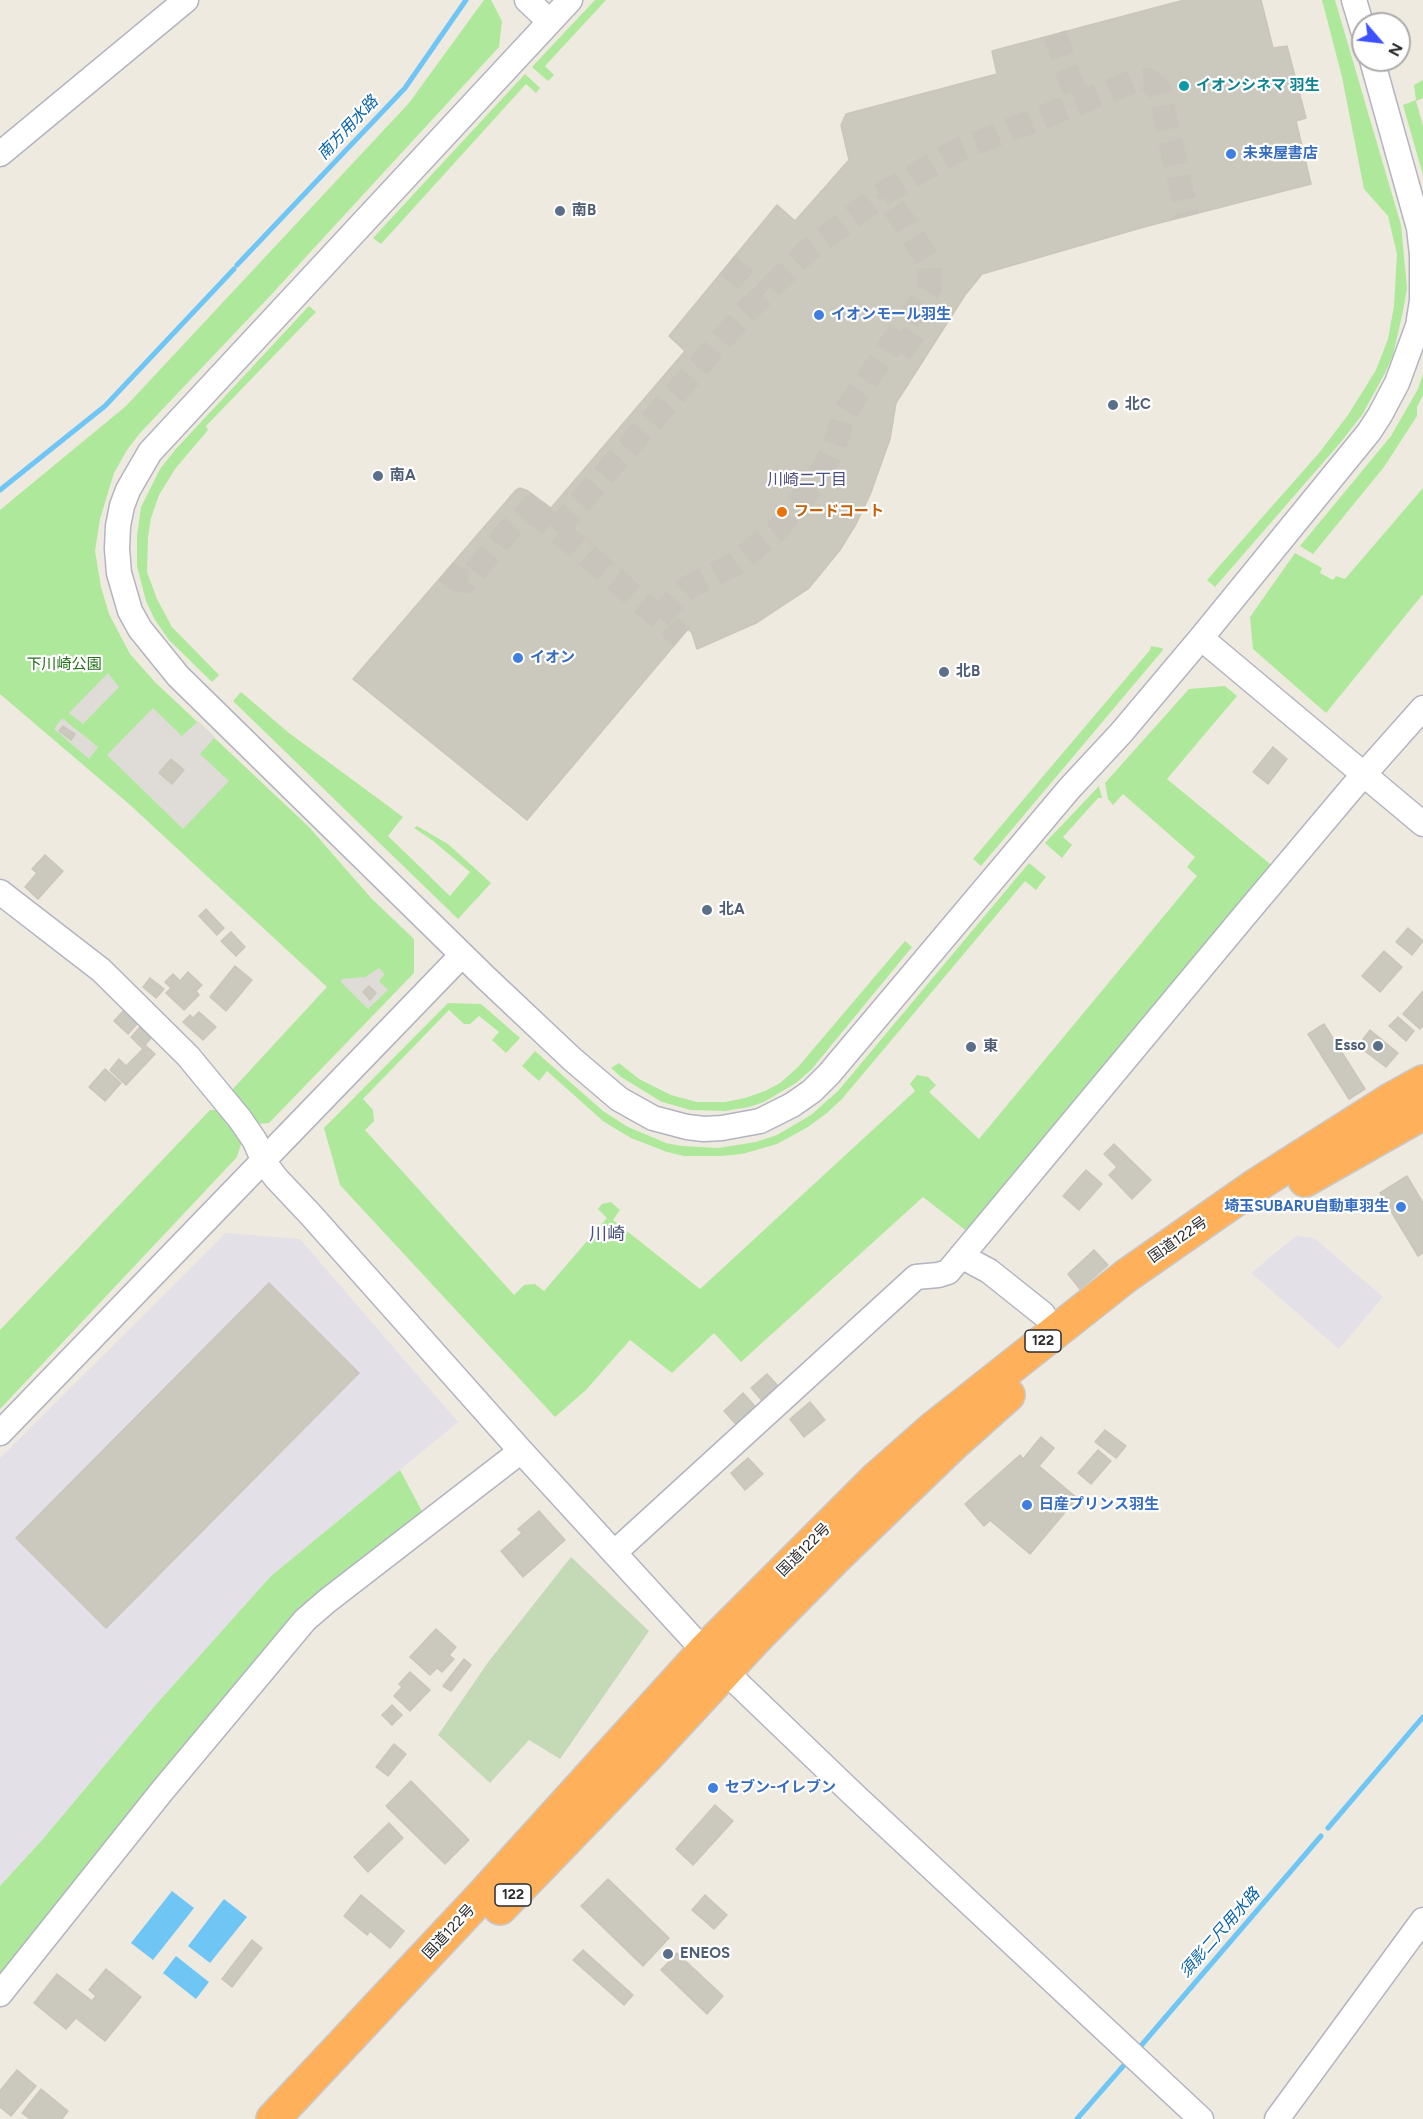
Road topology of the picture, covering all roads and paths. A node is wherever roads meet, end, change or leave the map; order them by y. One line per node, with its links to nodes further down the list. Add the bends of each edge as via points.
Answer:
1 (186, 0): 6 (street)
2 (527, 0): 4 (street)
3 (570, 0): 4 (street)
4 (549, 21): 12 (street, via 150,452 128,490 117,526 124,592 130,611 152,647)
5 (1375, 72): 7 (street, via 1419,228 1423,276 1416,334 1397,383 1370,432)
6 (0, 153)
7 (1202, 638): 9 (street); 12 (street, via 829,1074 792,1106 760,1121 704,1129 638,1111 605,1088)
8 (1423, 708): 9 (street)
9 (1364, 775): 10 (street); 16 (street)
10 (1423, 824)
11 (0, 892): 15 (street, via 101,970 188,1056 240,1119)
12 (462, 955): 15 (street)
13 (1423, 1082): 21 (highway, 国道122号 / 122, via 1255,1186 1126,1276 934,1428 817,1537)
14 (1423, 1113): 21 (highway, 国道122号 / 122, via 1239,1221 1028,1378)
15 (264, 1162): 18 (street); 19 (street)
16 (961, 1256): 17 (street, via 989,1271); 20 (street, via 948,1272 916,1277)
17 (1043, 1314)
18 (0, 1433)
19 (521, 1451): 20 (street); 23 (street, via 305,1620)
20 (614, 1552): 21 (street)
21 (715, 1661): 24 (highway, 国道122号 / 122, via 482,1896); 25 (highway, 国道122号 / 122, via 640,1764); 26 (street)
22 (1423, 1920): 27 (street)
23 (0, 1994)
24 (273, 2119)
25 (301, 2119)
26 (1201, 2119)
27 (1277, 2119)

